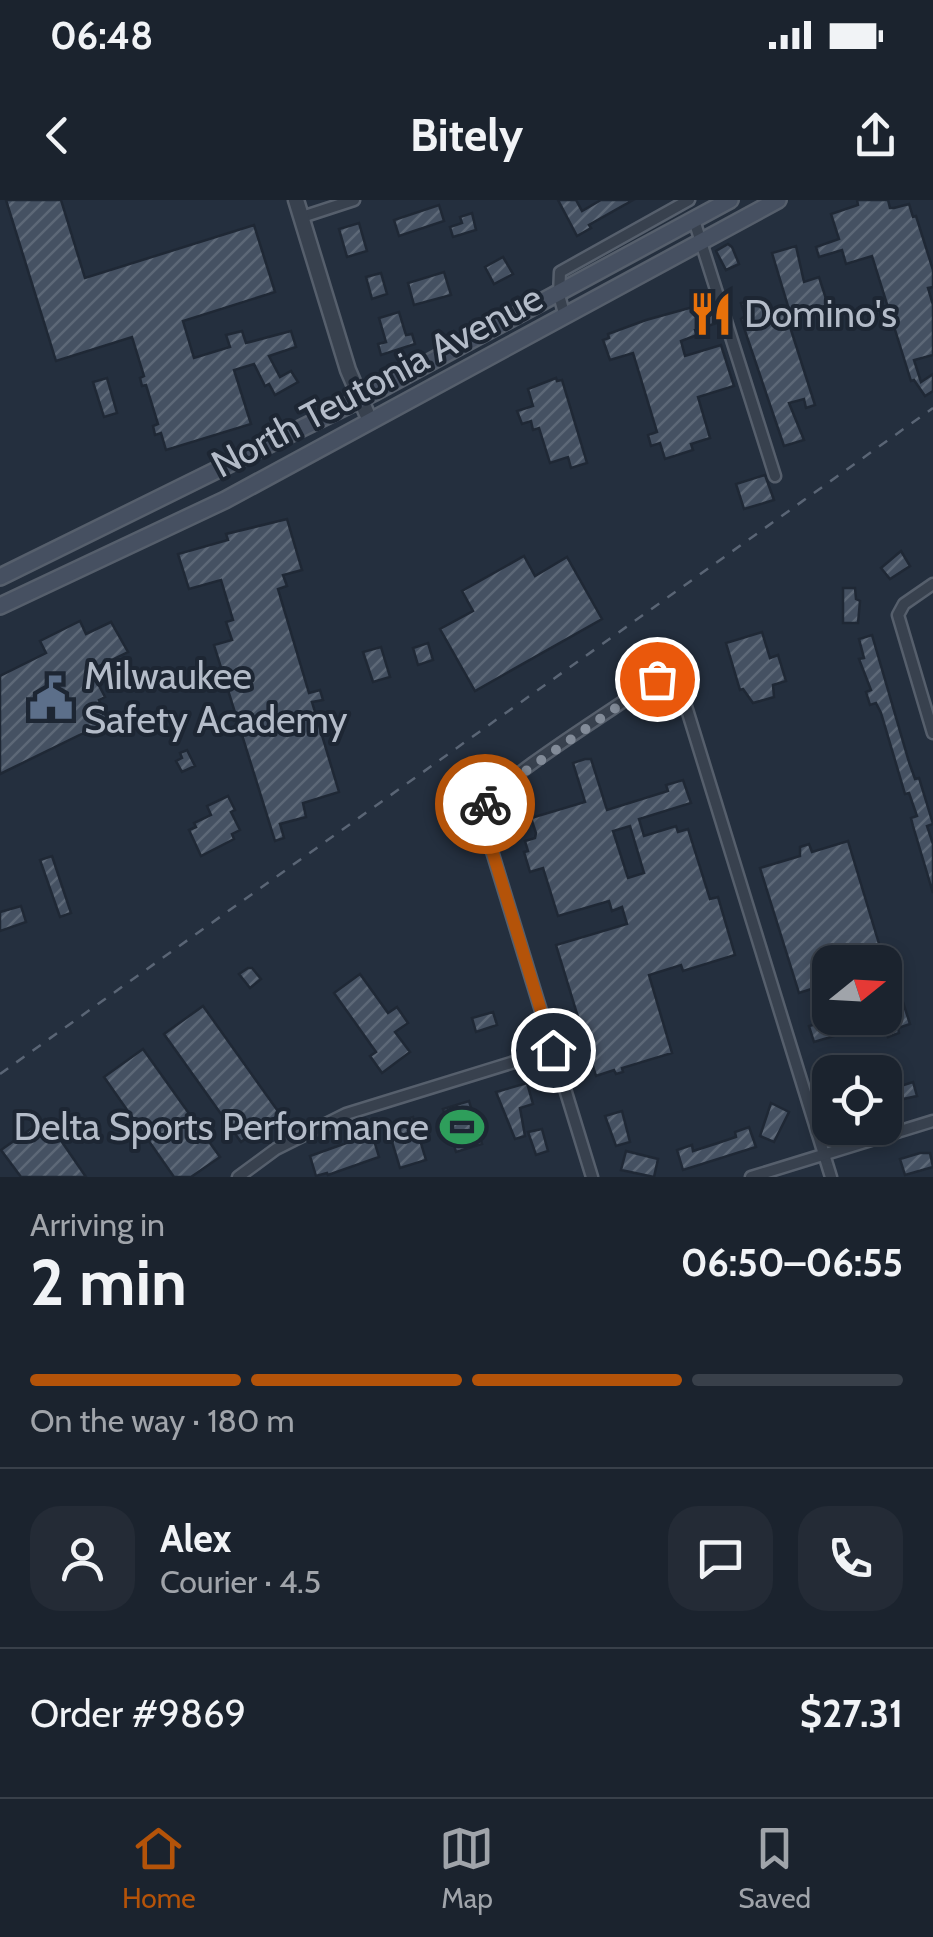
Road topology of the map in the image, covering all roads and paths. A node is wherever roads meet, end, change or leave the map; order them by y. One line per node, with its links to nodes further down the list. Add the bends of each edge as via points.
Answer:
1 (296, 200): 6 (street)
2 (354, 200): 6 (street)
3 (688, 200): 9 (street, North Teutonia Avenue, via 568,266 560,272)
4 (730, 200): 7 (main road, North Teutonia Avenue)
5 (778, 200): 8 (main road, North Teutonia Avenue)
6 (302, 217): 11 (street)
7 (694, 220): 8 (street); 9 (main road, North Teutonia Avenue)
8 (701, 243): 10 (main road, North Teutonia Avenue); 13 (street)
9 (559, 295): 10 (street); 11 (main road, North Teutonia Avenue)
10 (565, 317): 12 (main road, North Teutonia Avenue)
11 (360, 400): 12 (street); 14 (main road, North Teutonia Avenue)
12 (370, 421): 16 (main road, North Teutonia Avenue, via 225,500)
13 (775, 476)
14 (0, 576)
15 (933, 584): 17 (street, via 904,604 899,620)
16 (0, 606)
17 (933, 733)
18 (553, 1050): 20 (street, via 491,848 484,804 652,682 671,678 681,690); 21 (street, via 346,1114 276,1149); 22 (street)
19 (933, 1121): 20 (street)
20 (824, 1156): 23 (street); 24 (street)
21 (238, 1177)
22 (592, 1177)
23 (751, 1177)
24 (831, 1177)

